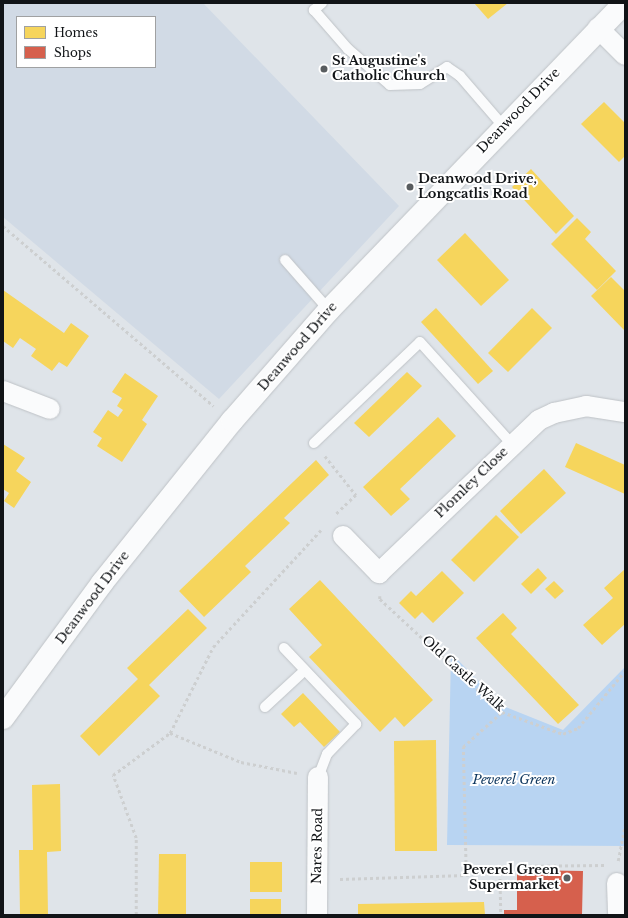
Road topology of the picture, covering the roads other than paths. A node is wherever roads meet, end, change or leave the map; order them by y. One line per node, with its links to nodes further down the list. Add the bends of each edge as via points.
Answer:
1 (322, 3): 5 (lane, via 314,10 348,49 390,86 420,84 447,68 460,76)
2 (624, 3): 3 (street, Deanwood Drive)
3 (598, 28): 4 (street); 5 (street, Deanwood Drive)
4 (625, 55)
5 (504, 126): 7 (street, Deanwood Drive)
6 (285, 260): 7 (lane)
7 (329, 310): 17 (street, Deanwood Drive, via 232,421 102,583)
8 (3, 391): 9 (street)
9 (50, 409)
10 (625, 412): 12 (street, Plomley Close, via 586,406 570,408 539,420)
11 (314, 443): 12 (lane, via 420,342)
12 (512, 444): 13 (street, Plomley Close, via 379,573)
13 (343, 536)
14 (284, 648): 15 (lane)
15 (305, 670): 16 (lane); 18 (lane, via 356,724 327,754)
16 (265, 707)
17 (3, 718)
18 (318, 777): 20 (street, Nares Road)
19 (615, 871): 21 (street)
20 (317, 915)
21 (618, 915)

